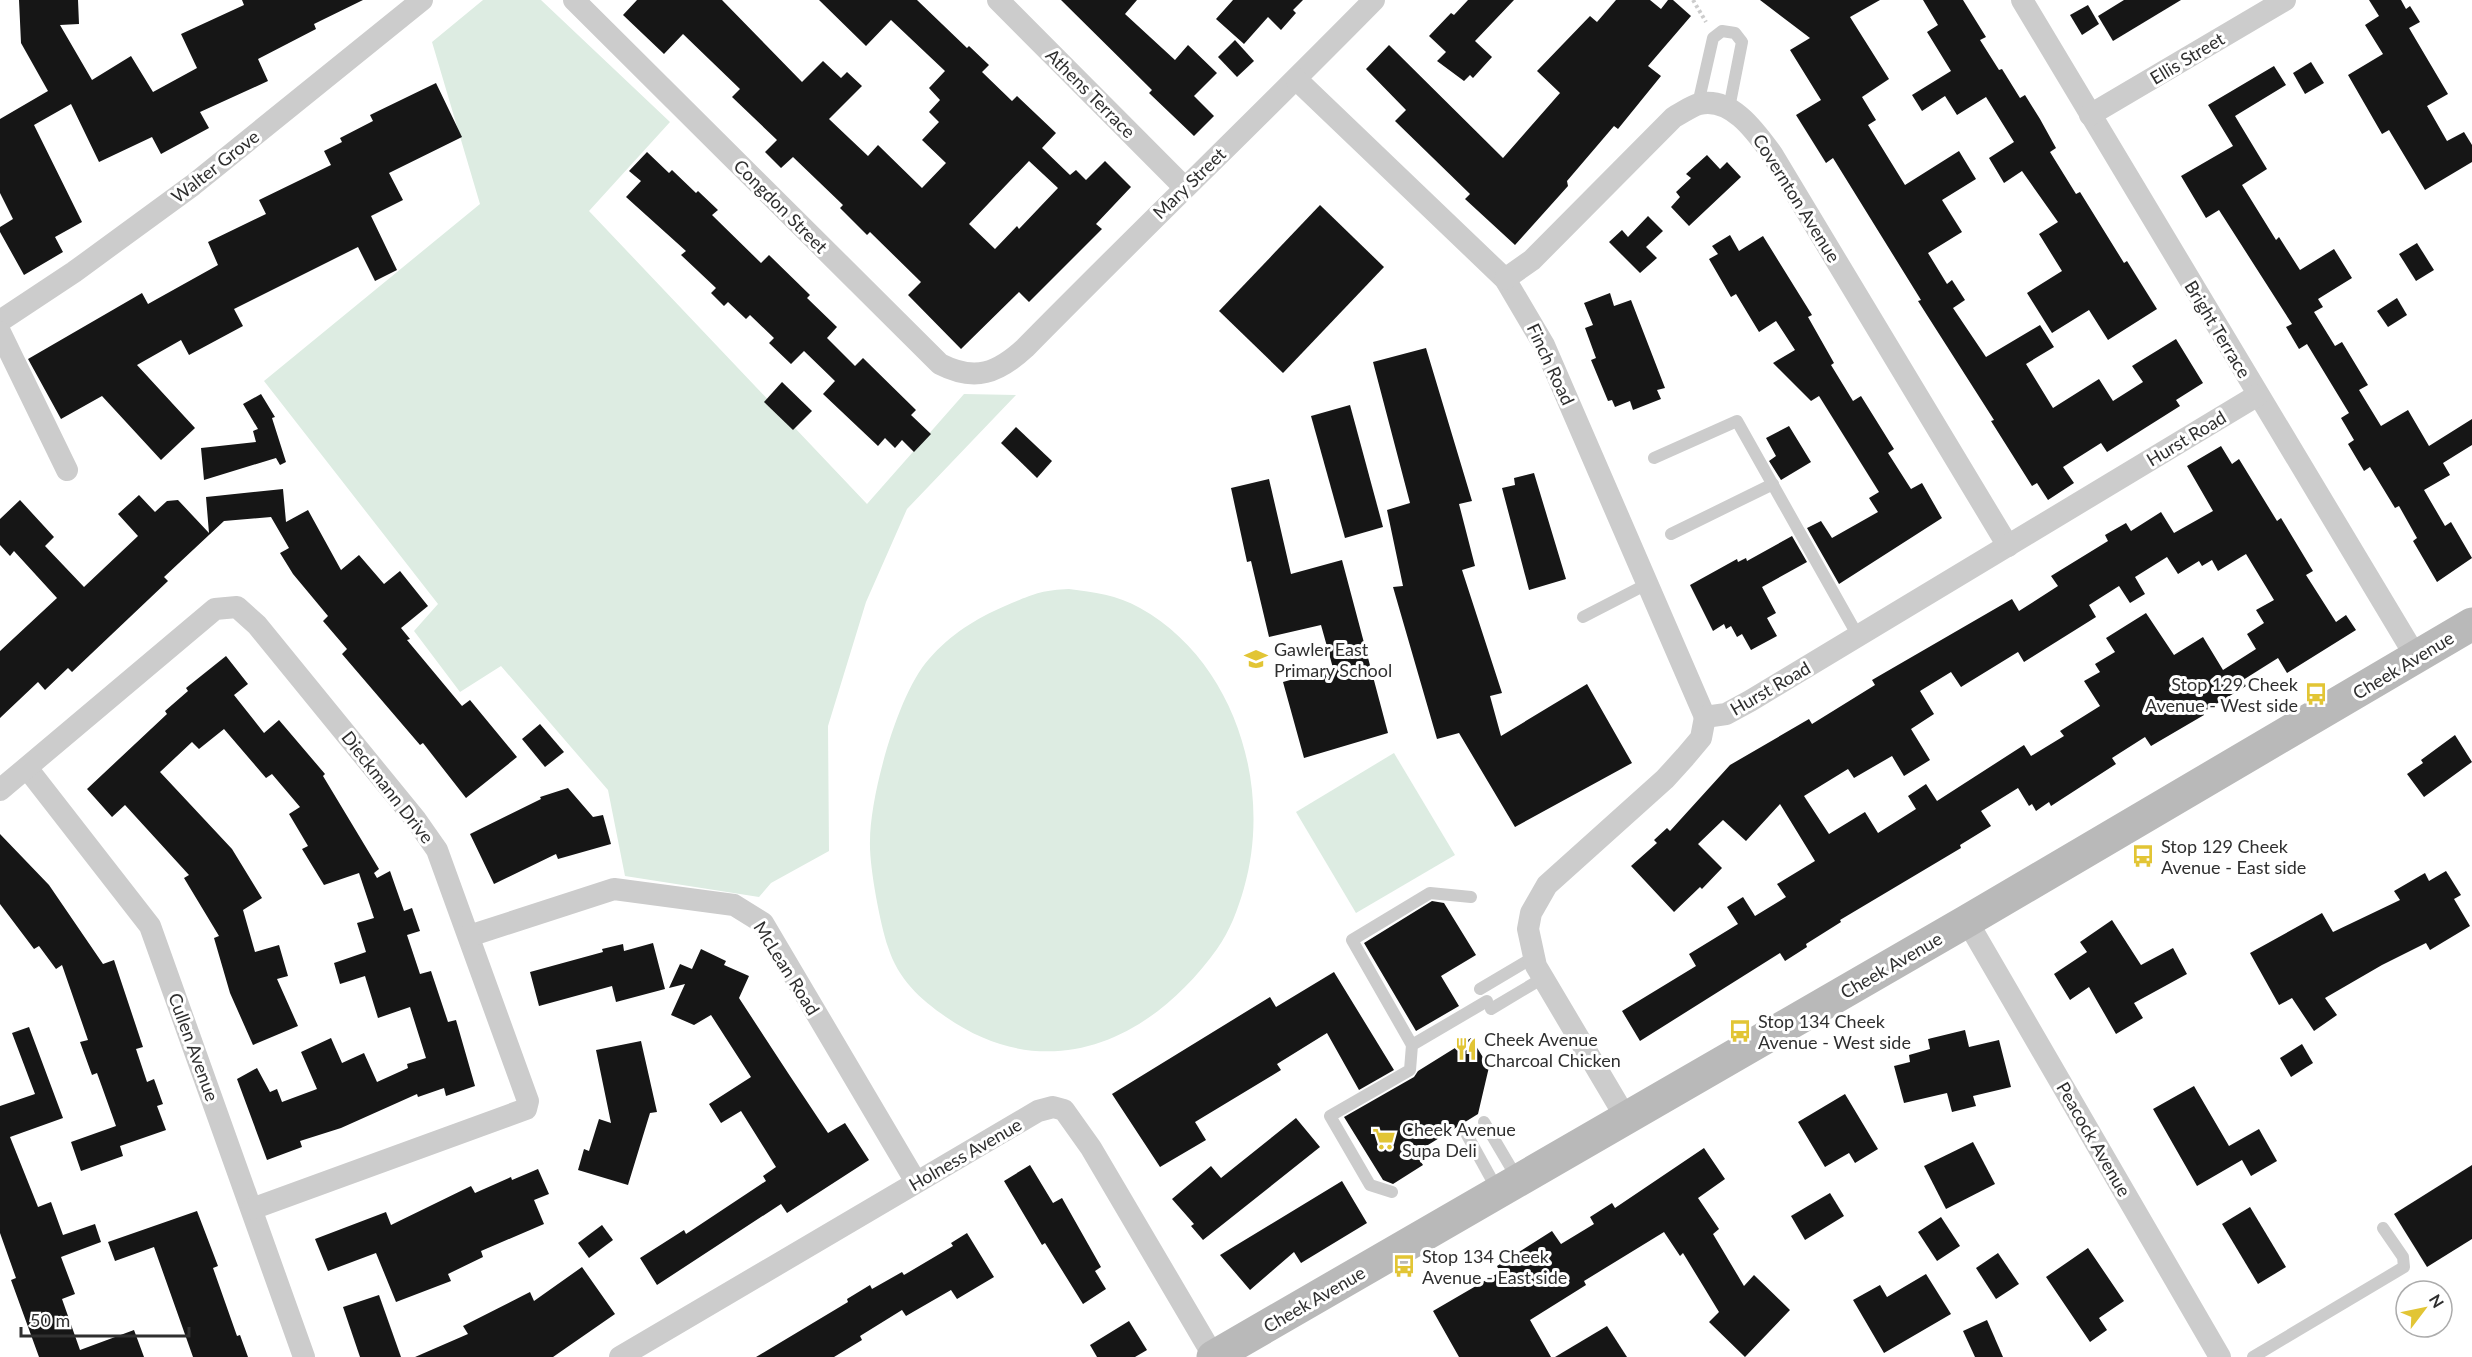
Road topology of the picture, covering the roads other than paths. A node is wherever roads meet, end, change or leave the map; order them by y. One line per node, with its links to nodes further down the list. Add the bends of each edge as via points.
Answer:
1 (422, 0): 13 (street, Walter Grove, via 194,185)
2 (574, 0): 15 (street, Congdon Street, via 940,363 972,374)
3 (998, 0): 11 (street, Athens Terrace)
4 (1374, 0): 7 (street, Mary Street)
5 (2022, 0): 10 (street, Bright Terrace)
6 (2284, 0): 10 (street, Ellis Street)
7 (1296, 79): 11 (street, Mary Street); 12 (street, Finch Road)
8 (1698, 104): 9 (street); 9 (lane, via 1713,38 1722,31 1735,33 1742,42); 12 (street, via 1674,117 1532,260)
9 (1729, 108): 21 (street, Covernton Avenue, via 1755,130 1772,154)
10 (2090, 115): 16 (street, Bright Terrace)
11 (1184, 187): 15 (street, Mary Street)
12 (1505, 279): 22 (street, Finch Road, via 1545,345)
13 (0, 321)
14 (0, 332): 18 (street)
15 (1005, 366)
16 (2258, 396): 21 (street, Hurst Road); 26 (street, Bright Terrace)
17 (1654, 458): 19 (lane, via 1737,421)
18 (67, 470)
19 (1773, 484): 20 (lane); 25 (lane)
20 (1671, 534)
21 (2008, 546): 25 (street, Hurst Road)
22 (1647, 584): 23 (lane); 27 (street, Finch Road)
23 (1583, 617)
24 (2472, 624): 26 (street, Cheek Avenue)
25 (1858, 636): 27 (street, Hurst Road, via 1726,714)
26 (2416, 657): 31 (street, Cheek Avenue)
27 (1705, 717): 33 (street, Hurst Road, via 1701,738 1665,779 1547,885 1531,913 1528,929)
28 (27, 768): 29 (street, Dieckmann Drive); 32 (street, Dieckmann Drive, via 215,609 237,608 257,625 422,827 437,850); 43 (street, Cullen Avenue, via 150,926)
29 (0, 790)
30 (1471, 897): 36 (lane, via 1430,893 1352,940)
31 (1967, 921): 37 (street, Cheek Avenue); 48 (street, Peacock Avenue)
32 (469, 936): 40 (street, McLean Road, via 614,889 734,905 754,915 763,923); 43 (street, Dieckmann Drive, via 528,1101 526,1109)
33 (1534, 957): 34 (street, Hurst Road); 35 (lane)
34 (1543, 978): 36 (lane); 37 (street, Hurst Road)
35 (1480, 989)
36 (1412, 1045): 42 (lane, via 1410,1070 1330,1116 1370,1185)
37 (1626, 1118): 41 (street, Cheek Avenue)
38 (1484, 1122): 41 (lane)
39 (1466, 1133): 41 (lane)
40 (916, 1182): 46 (street, Holness Avenue); 47 (street, Holness Avenue, via 1038,1111 1053,1107 1064,1110 1091,1148)
41 (1509, 1186): 47 (street, Cheek Avenue)
42 (1392, 1192)
43 (252, 1209): 45 (street, Cullen Avenue)
44 (2383, 1228): 49 (lane, via 2403,1257 2404,1267)
45 (304, 1357)
46 (620, 1357)
47 (1214, 1357)
48 (2220, 1357)
49 (2253, 1357)

